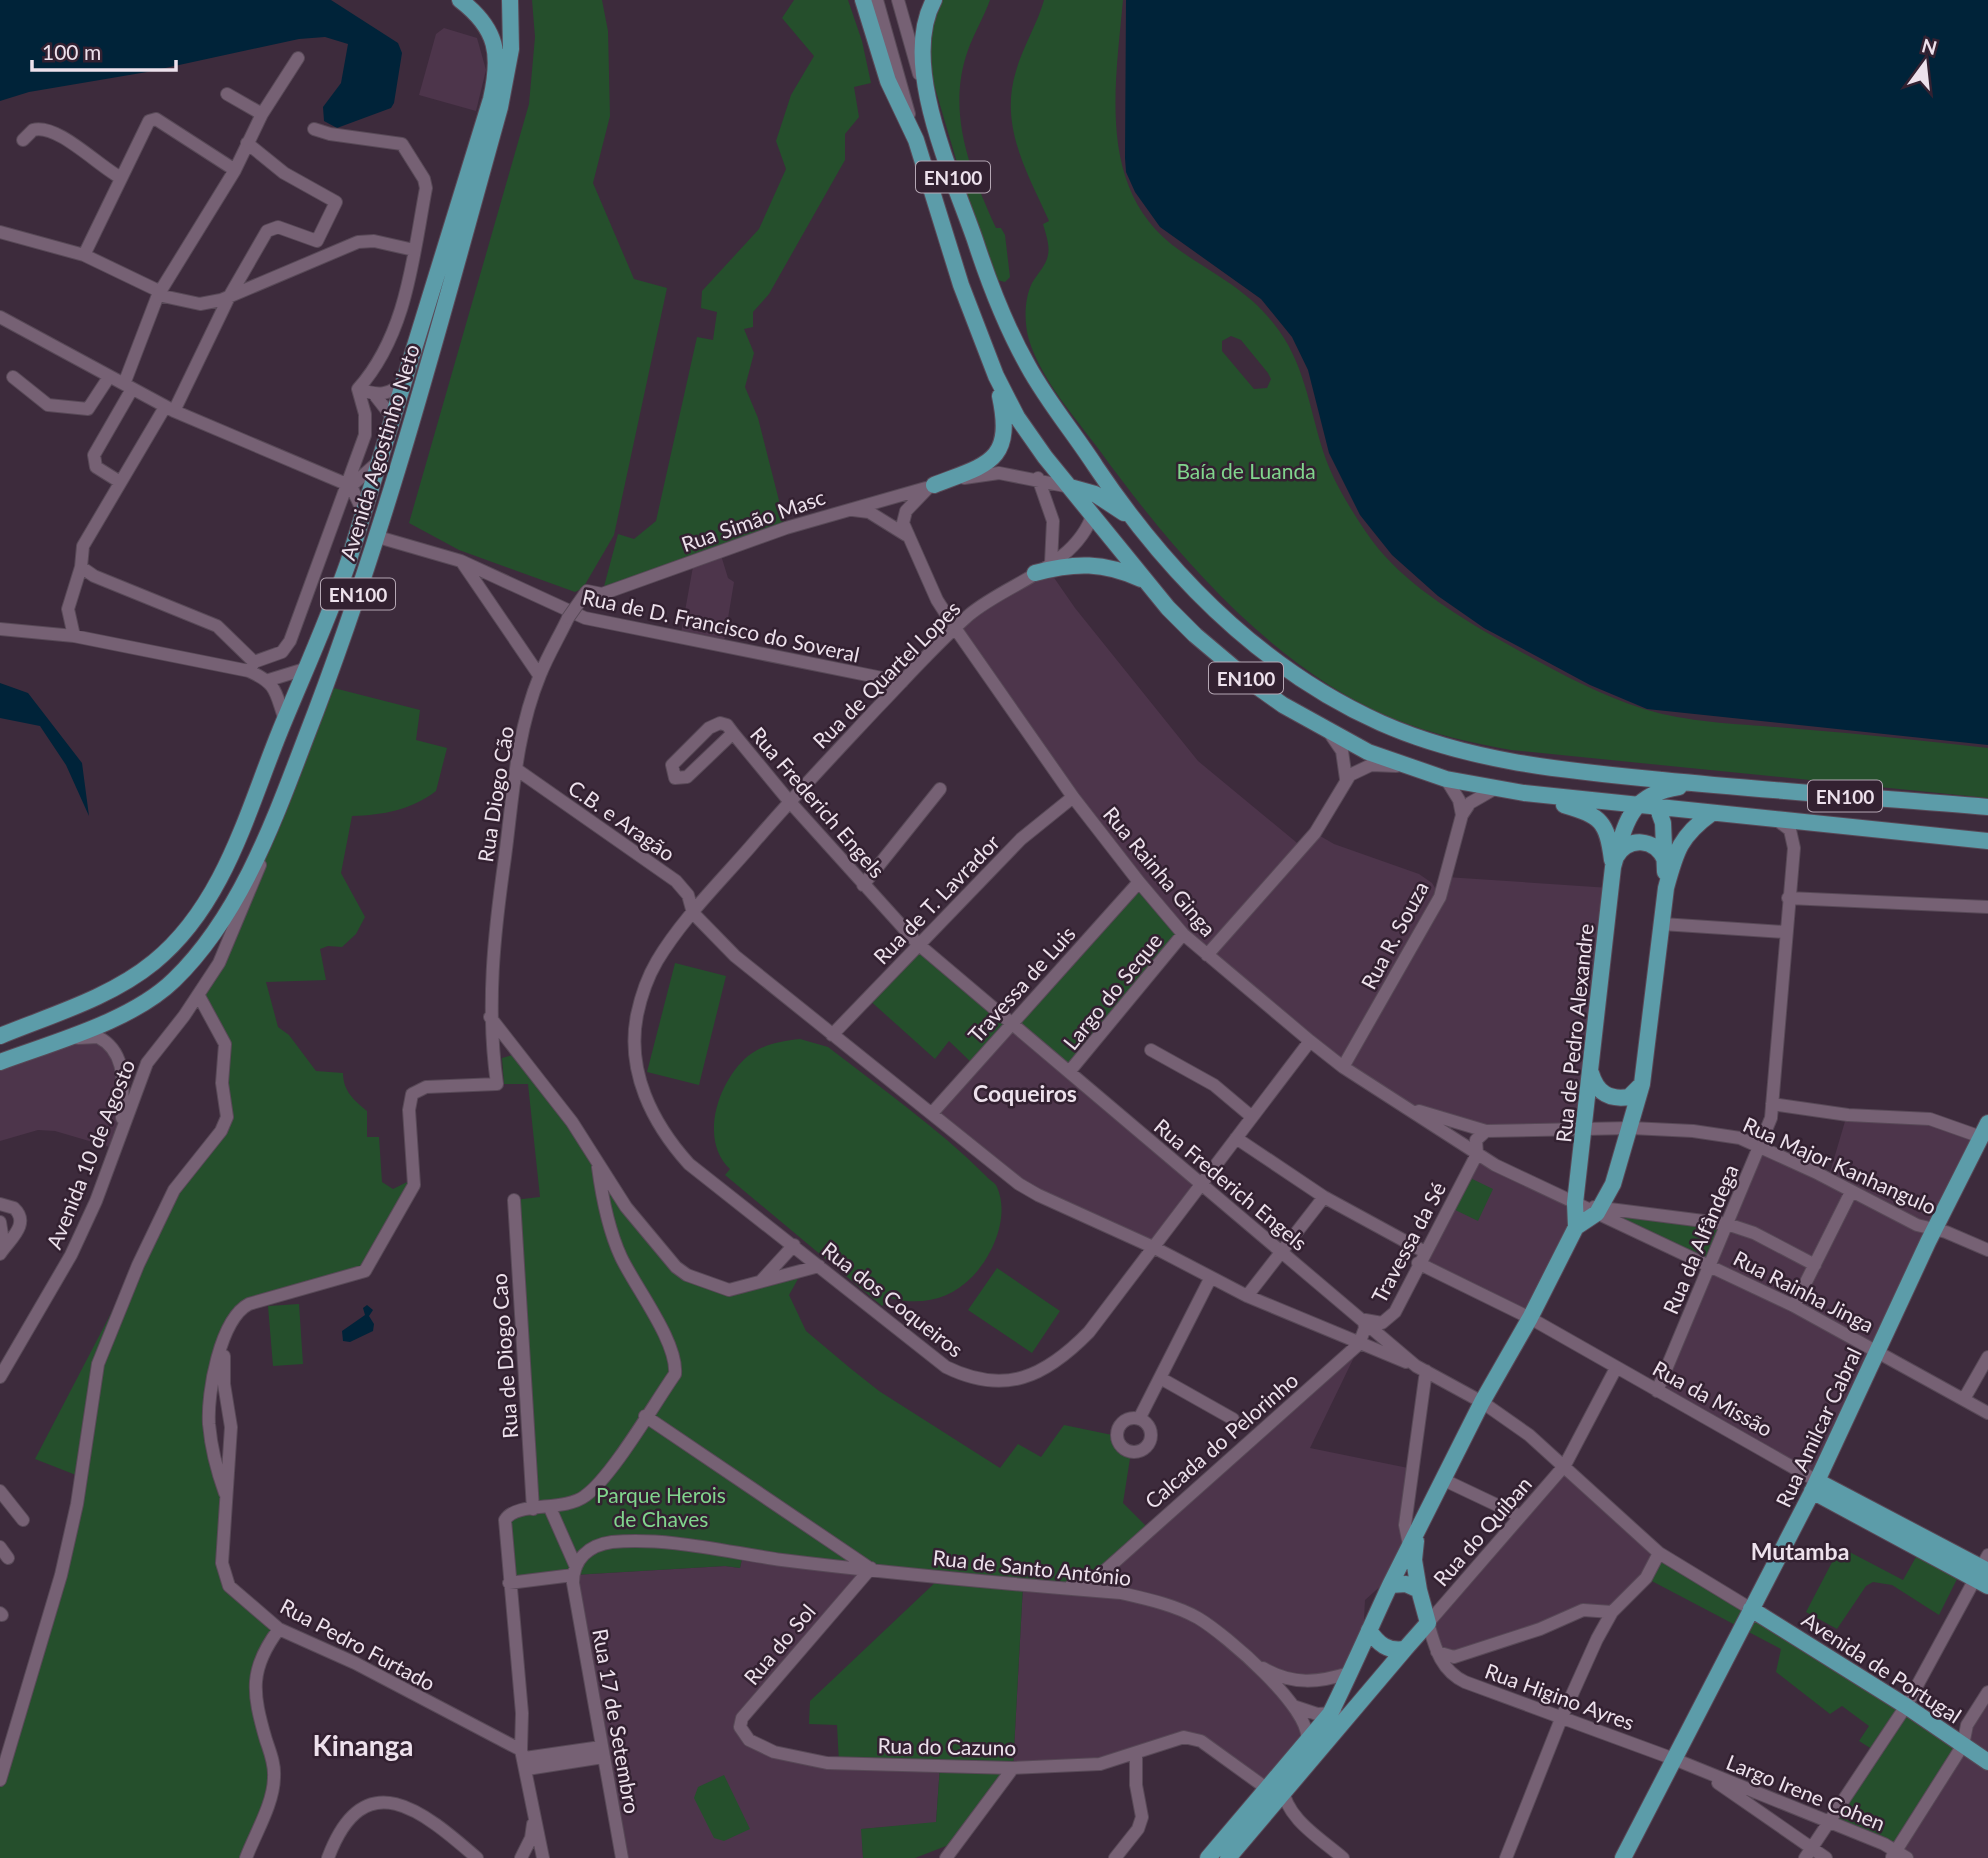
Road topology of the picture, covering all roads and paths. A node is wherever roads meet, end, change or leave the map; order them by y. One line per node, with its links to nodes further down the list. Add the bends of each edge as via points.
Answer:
1 (460, 0): 28 (main road, Avenida Agostinho Neto / EN100, via 475,11 493,41 496,75)
2 (509, 0): 47 (main road, Avenida Agostinho Neto / EN100, via 510,49 500,107)
3 (863, 0): 13 (main road, EN100, via 888,80)
4 (877, 0): 13 (street)
5 (898, 0): 8 (street)
6 (934, 0): 8 (main road, EN100, via 923,31)
7 (298, 58): 10 (street)
8 (924, 88): 34 (main road, EN100, via 989,281 1028,368)
9 (227, 94): 10 (street)
10 (262, 114): 14 (street)
11 (314, 129): 19 (street, via 402,144 426,187)
12 (23, 140): 16 (street, via 33,130 50,129)
13 (916, 140): 25 (main road, EN100, via 961,285)
14 (247, 143): 15 (street); 18 (street, via 284,173 336,202)
15 (235, 170): 16 (street, via 156,119 146,125); 22 (street)
16 (121, 178): 20 (street)
17 (0, 232): 20 (street)
18 (317, 242): 21 (street); 23 (street, via 272,227)
19 (414, 250): 21 (street, via 358,242); 30 (street, via 398,320 379,362)
20 (85, 255): 22 (street)
21 (326, 257): 23 (street)
22 (159, 294): 23 (street, via 200,304); 29 (street)
23 (229, 296): 32 (street)
24 (0, 317): 27 (street)
25 (996, 376): 39 (main road, via 1006,427 1003,444 984,464); 40 (main road, EN100, via 1031,438)
26 (13, 377): 27 (street, via 48,405 88,409)
27 (108, 377): 29 (street)
28 (407, 378): 31 (street, via 388,393); 33 (main road, Avenida Agostinho Neto / EN100)
29 (128, 386): 32 (street); 37 (street, via 93,462)
30 (358, 389): 31 (street); 38 (street, via 365,435)
31 (374, 394): 33 (street)
32 (169, 409): 37 (street); 38 (street)
33 (392, 417): 35 (main road, Avenida Agostinho Neto / EN100)
34 (1086, 450): 41 (main road); 45 (main road, EN100)
35 (379, 461): 38 (street); 44 (main road, Avenida Agostinho Neto / EN100)
36 (1038, 478): 39 (street, via 999,473); 40 (street); 49 (street, via 1053,521)
37 (120, 482): 50 (street, via 88,533)
38 (349, 485): 44 (street); 59 (street, via 288,645)
39 (931, 486): 42 (street, Rua Simão Masc); 46 (street, via 906,511)
40 (1070, 486): 41 (main road); 43 (main road, EN100)
41 (1095, 494): 43 (main road); 45 (main road)
42 (843, 510): 46 (street, via 869,512); 53 (street, Rua Simão Masc, via 602,594)
43 (1093, 513): 49 (street, Rua de Quartel Lopes, via 1082,536); 52 (main road, EN100)
44 (364, 514): 60 (main road, Avenida Agostinho Neto / EN100)
45 (1131, 517): 69 (main road, EN100, via 1200,597 1239,632 1330,696 1381,723 1435,743 1492,758)
46 (906, 535): 54 (street, Rua Rainha Ginga)
47 (378, 537): 48 (street, Rua de D. Francisco do Soveral); 76 (main road, Avenida Agostinho Neto / EN100)
48 (461, 562): 61 (street); 63 (street, Rua de D. Francisco do Soveral, via 585,618)
49 (1051, 563): 51 (street, Rua de Quartel Lopes)
50 (81, 567): 58 (street, via 68,608); 59 (street, via 217,626)
51 (1035, 573): 52 (main road, via 1088,563 1118,569); 55 (street, Rua de Quartel Lopes)
52 (1146, 582): 65 (main road, EN100, via 1227,663)
53 (587, 591): 61 (street, Rua Diogo Cão, bridge)
54 (941, 606): 55 (street); 56 (street, Rua Rainha Ginga)
55 (974, 611): 56 (street, Rua de Quartel Lopes)
56 (955, 628): 63 (street, Rua de Quartel Lopes); 77 (street, Rua Rainha Ginga)
57 (0, 629): 58 (street)
58 (74, 636): 59 (street)
59 (251, 667): 62 (street)
60 (308, 668): 62 (street); 64 (main road, Avenida Agostinho Neto / EN100)
61 (539, 675): 68 (street, Rua Diogo Cão)
62 (269, 680): 64 (street)
63 (902, 682): 79 (street, Rua de Quartel Lopes)
64 (285, 720): 104 (main road, Avenida Agostinho Neto / EN100, via 219,881 191,925 126,982)
65 (1329, 732): 67 (main road, EN100); 70 (street, via 1342,751)
66 (733, 733): 66 (street, via 724,724 712,725 672,765 672,774 677,779 687,778); 79 (street, Rua Frederich Engels)
67 (1407, 767): 70 (street, via 1371,765); 71 (main road, EN100)
68 (516, 769): 95 (street, C.B. e Aragão, via 676,881 688,895); 102 (street, Rua Diogo Cão, via 495,927)
69 (1587, 773): 72 (main road, EN100); 78 (main road, via 1625,782)
70 (1346, 779): 100 (street, via 1315,833)
71 (1447, 779): 73 (main road, EN100); 83 (street)
72 (1701, 784): 78 (main road); 81 (main road, EN100)
73 (1496, 788): 75 (main road, EN100); 83 (street, via 1470,803)
74 (940, 789): 91 (street)
75 (1524, 793): 80 (main road, EN100); 89 (main road, via 1596,817 1608,834)
76 (284, 795): 101 (street, Avenida 10 de Agosto, via 240,916); 107 (main road, Avenida Agostinho Neto / EN100, via 231,906 203,948 173,981 129,1011)
77 (1073, 797): 90 (street, Rua Rainha Ginga); 99 (street, Rua de T. Lavrador, via 1021,839)
78 (1655, 800): 80 (main road, EN100); 82 (main road, EN100); 88 (main road)
79 (789, 801): 91 (street, Rua Frederich Engels); 95 (street, Rua de Quartel Lopes)
80 (1635, 805): 89 (main road)
81 (1988, 807)
82 (1712, 813): 84 (main road, EN100); 92 (main road, via 1679,843)
83 (1462, 815): 112 (street, Rua R. Souza, via 1436,907)
84 (1776, 820): 85 (main road, EN100); 87 (street, via 1790,830)
85 (1816, 824): 86 (main road, EN100); 87 (street, via 1802,833)
86 (1988, 841)
87 (1794, 848): 93 (street, Rua da Alfândega)
88 (1665, 860): 89 (main road, via 1656,847 1641,841 1626,845); 92 (main road)
89 (1614, 862): 114 (main road, Rua de Pedro Alexandre)
90 (1139, 882): 98 (street, Rua Rainha Ginga); 103 (street, Travessa de Luis)
91 (863, 885): 99 (street, Rua Frederich Engels)
92 (1666, 888): 96 (main road)
93 (1788, 898): 94 (street); 97 (street, Rua da Alfândega)
94 (1988, 907)
95 (693, 913): 105 (street, C.B. e Aragão, via 735,956); 138 (street, Rua dos Coqueiros, via 658,959 641,997 635,1051 642,1090 667,1137 689,1164)
96 (1662, 924): 97 (street); 115 (main road)
97 (1784, 932): 116 (street, Rua da Alfândega)
98 (1183, 934): 100 (street, Rua Rainha Ginga); 113 (street, Largo do Seque)
99 (918, 944): 103 (street, Rua Frederich Engels); 105 (street, Rua de T. Lavrador)
100 (1207, 955): 106 (street, Rua Rainha Ginga)
101 (199, 996): 120 (street, Avenida 10 de Agosto, via 147,1063); 219 (street, via 225,1044 222,1083 226,1116 221,1131 174,1190 98,1364 61,1575)
102 (490, 1017): 109 (street); 110 (street)
103 (1011, 1023): 113 (street, Rua Frederich Engels); 118 (street, Travessa de Luis)
104 (0, 1035)
105 (832, 1035): 118 (street, C.B. e Aragão)
106 (1310, 1041): 112 (street, Rua Rainha Ginga); 119 (street, Rua dos Coqueiros)
107 (53, 1042): 111 (main road, Avenida Agostinho Neto / EN100); 120 (street, via 98,1037 117,1051 122,1069)
108 (1151, 1051): 119 (street, via 1214,1085)
109 (519, 1053): 110 (street); 128 (street, via 572,1122)
110 (493, 1055): 153 (street, Rua Pedro Furtado, via 497,1084 426,1087 412,1094 409,1110 415,1185 365,1271 249,1304 239,1312)
111 (0, 1062)
112 (1343, 1067): 117 (street, Rua Rainha Ginga)
113 (1069, 1072): 129 (street, Rua Frederich Engels)
114 (1591, 1073): 115 (main road, via 1597,1088 1612,1097 1629,1097); 122 (main road, Rua de Pedro Alexandre)
115 (1642, 1084): 121 (main road)
116 (1772, 1104): 124 (street, via 1848,1115 1930,1119); 126 (street, Rua da Alfândega)
117 (1405, 1107): 123 (street, Rua Major Kanhangulo); 127 (street, Rua Rainha Ginga)
118 (933, 1112): 139 (street, C.B. e Aragão, via 1019,1184)
119 (1252, 1117): 125 (street, Rua dos Coqueiros)
120 (122, 1124): 159 (street, Avenida 10 de Agosto, via 96,1202 71,1255)
121 (1631, 1128): 122 (street, Rua Major Kanhangulo); 126 (street, Rua Major Kanhangulo, via 1728,1135); 134 (main road, via 1613,1184)
122 (1585, 1129): 123 (street, Rua Major Kanhangulo); 134 (main road, Rua de Pedro Alexandre)
123 (1486, 1130): 127 (street, Travessa da Sé, via 1476,1140)
124 (1984, 1130): 137 (main road, Rua Amilcar Cabral)
125 (1237, 1138): 129 (street, Rua dos Coqueiros); 131 (street, Rua da Missão)
126 (1760, 1146): 130 (street, Rua Major Kanhangulo); 136 (street, Rua da Alfândega)
127 (1477, 1154): 134 (street, Rua Rainha Ginga); 143 (street, Travessa da Sé)
128 (598, 1167): 148 (street, via 634,1217 687,1275 729,1290); 167 (street, via 620,1254 676,1364 675,1374)
129 (1201, 1185): 139 (street, Rua dos Coqueiros); 142 (street, Rua Frederich Engels)
130 (1851, 1192): 137 (street, Rua Major Kanhangulo, via 1917,1225); 144 (street)
131 (1324, 1197): 142 (street); 143 (street, Rua da Missão)
132 (514, 1200): 178 (street, Rua de Diogo Cao)
133 (0, 1205): 141 (street, via 14,1208 20,1220 19,1230)
134 (1590, 1208): 136 (street); 146 (street, Rua Rainha Jinga); 151 (main road, Rua de Pedro Alexandre)
135 (0, 1222): 141 (street)
136 (1727, 1224): 144 (street); 146 (street, Rua da Alfândega)
137 (1935, 1229): 140 (street, Rua Major Kanhangulo); 155 (main road, Rua Amilcar Cabral)
138 (794, 1245): 145 (street, Rua dos Coqueiros); 148 (street)
139 (1155, 1248): 145 (street, Rua dos Coqueiros, via 1066,1356 1004,1382 973,1379 946,1367); 147 (street, C.B. e Aragão)
140 (1988, 1250)
141 (2, 1251)
142 (1282, 1252): 149 (street); 152 (street, Rua Frederich Engels)
143 (1422, 1258): 151 (street, Rua da Missão); 152 (street, Travessa da Sé, via 1387,1322)
144 (1815, 1265): 150 (street)
145 (819, 1266): 148 (street)
146 (1710, 1266): 150 (street, Rua Rainha Jinga); 161 (street, Rua da Alfândega)
147 (1210, 1279): 149 (street, C.B. e Aragão); 160 (street)
148 (762, 1280)
149 (1247, 1296): 154 (street, C.B. e Aragão)
150 (1794, 1306): 155 (street, Rua Rainha Jinga)
151 (1530, 1318): 157 (street, Rua da Missão); 165 (main road)
152 (1361, 1320): 154 (street, via 1365,1328); 158 (street, Rua Frederich Engels)
153 (222, 1342): 162 (street, Rua Pedro Furtado); 164 (street, Rua Pedro Furtado)
154 (1359, 1344): 158 (street, C.B. e Aragão); 184 (street, Calcada do Pelorinho)
155 (1877, 1350): 163 (street, Rua Rainha Jinga); 174 (main road, Rua Amilcar Cabral)
156 (1988, 1357): 163 (street)
157 (1616, 1368): 161 (street, Rua da Missão); 172 (street, Rua do Quiban)
158 (1421, 1369): 165 (street, Rua Frederich Engels); 182 (street, via 1405,1525)
159 (0, 1377)
160 (1162, 1379): 168 (street); 169 (street)
161 (1657, 1391): 174 (street, Rua da Missão)
162 (227, 1396): 164 (street); 171 (street, Rua Pedro Furtado)
163 (1964, 1399): 166 (street, Rua Rainha Jinga)
164 (210, 1400): 170 (street, Rua Pedro Furtado)
165 (1482, 1402): 172 (street, Rua Frederich Engels); 173 (main road)
166 (1988, 1413)
167 (645, 1416): 177 (street, via 599,1484 576,1502); 185 (street)
168 (1139, 1419)
169 (1233, 1419)
170 (209, 1426): 171 (street); 176 (street, Rua Pedro Furtado)
171 (231, 1427): 176 (street, Rua Pedro Furtado)
172 (1564, 1465): 179 (street, Rua do Quiban); 183 (street, Rua Frederich Engels)
173 (1442, 1479): 179 (street); 181 (main road)
174 (1815, 1486): 187 (main road, Rua da Missão); 193 (main road, Rua Amilcar Cabral)
175 (0, 1491): 180 (street)
176 (225, 1493): 196 (street, Rua Pedro Furtado, via 223,1576)
177 (550, 1508): 178 (street); 186 (street, Rua 17 de Setembro)
178 (533, 1509): 188 (street, via 515,1511 505,1520)
179 (1520, 1516): 195 (street, Rua do Quiban)
180 (23, 1520)
181 (1418, 1525): 182 (main road); 191 (main road, via 1414,1560)
182 (1409, 1545): 189 (main road)
183 (1659, 1553): 193 (street, Rua Frederich Engels); 194 (street, via 1646,1578)
184 (1110, 1567): 190 (street, Calcada do Pelorinho, via 1086,1583); 192 (street, via 1111,1583)
185 (871, 1568): 186 (street, Rua de Santo António, via 678,1544 612,1542 588,1550); 190 (street, Rua de Santo António); 209 (street, Rua do Sol, via 742,1718 743,1734)
186 (574, 1571): 188 (street); 211 (street, Rua 17 de Setembro)
187 (1984, 1572): 205 (street)
188 (509, 1583): 213 (street)
189 (1390, 1585): 191 (main road, via 1402,1583); 197 (main road)
190 (1060, 1589): 192 (street, Rua de Santo António)
191 (1419, 1590): 195 (main road)
192 (1121, 1593): 200 (street, Rua de Santo António, via 1199,1619)
193 (1751, 1609): 205 (main road, Avenida de Portugal); 214 (main road, Rua Amilcar Cabral)
194 (1612, 1612): 199 (street, via 1583,1610 1454,1657); 207 (street)
195 (1429, 1627): 198 (main road); 199 (street, Rua Higino Ayres)
196 (279, 1629): 213 (street, Rua Pedro Furtado, via 355,1663); 228 (street, via 262,1652 256,1671 258,1713 274,1764 274,1779)
197 (1369, 1630): 198 (main road, via 1387,1648); 201 (main road)
198 (1405, 1649): 203 (main road)
199 (1437, 1652): 207 (street, Rua Higino Ayres, via 1456,1677)
200 (1254, 1663): 201 (street, Rua de Santo António, via 1297,1681); 204 (street, Rua de Santo António)
201 (1349, 1673): 206 (main road)
202 (1988, 1692): 210 (street, via 1967,1725)
203 (1361, 1701): 206 (street); 221 (main road)
204 (1292, 1706): 206 (street); 208 (street, Rua de Santo António, via 1307,1728)
205 (1906, 1706): 210 (main road, Avenida de Portugal); 225 (street)
206 (1330, 1714): 208 (main road)
207 (1561, 1719): 214 (street, Rua Higino Ayres); 240 (street)
208 (1307, 1741): 216 (main road)
209 (759, 1745): 217 (street, Rua do Cazuno, via 790,1757 827,1763)
210 (1963, 1745): 215 (main road, Avenida de Portugal); 227 (street)
211 (602, 1752): 213 (street); 234 (street, Rua 17 de Setembro)
212 (1136, 1753): 217 (street, Rua do Cazuno, via 1100,1764); 220 (street, Rua do Cazuno, via 1175,1739 1194,1738); 236 (street, via 1142,1817)
213 (524, 1759): 223 (street)
214 (1674, 1759): 218 (street, Rua Higino Ayres); 241 (main road, Rua Amilcar Cabral)
215 (1988, 1762)
216 (1285, 1767): 220 (main road); 221 (street)
217 (1013, 1768): 235 (street)
218 (1701, 1770): 225 (street, Largo Irene Cohen); 226 (street)
219 (0, 1780)
220 (1266, 1788): 237 (main road)
221 (1283, 1792): 222 (main road); 224 (street)
222 (1266, 1812): 224 (street); 238 (main road)
223 (535, 1814): 231 (street); 233 (street)
224 (1294, 1815): 239 (street)
225 (1829, 1822): 226 (street); 227 (street, Largo Irene Cohen)
226 (1809, 1853): 242 (street)
227 (1898, 1856)
228 (246, 1858)
229 (328, 1858): 230 (street, via 342,1824 368,1804 386,1802 420,1813)
230 (477, 1858)
231 (522, 1858): 232 (street)
232 (535, 1858)
233 (543, 1858)
234 (622, 1858)
235 (947, 1858)
236 (1115, 1858)
237 (1208, 1858)
238 (1228, 1858)
239 (1343, 1858)
240 (1506, 1858)
241 (1623, 1858)
242 (1826, 1858)

